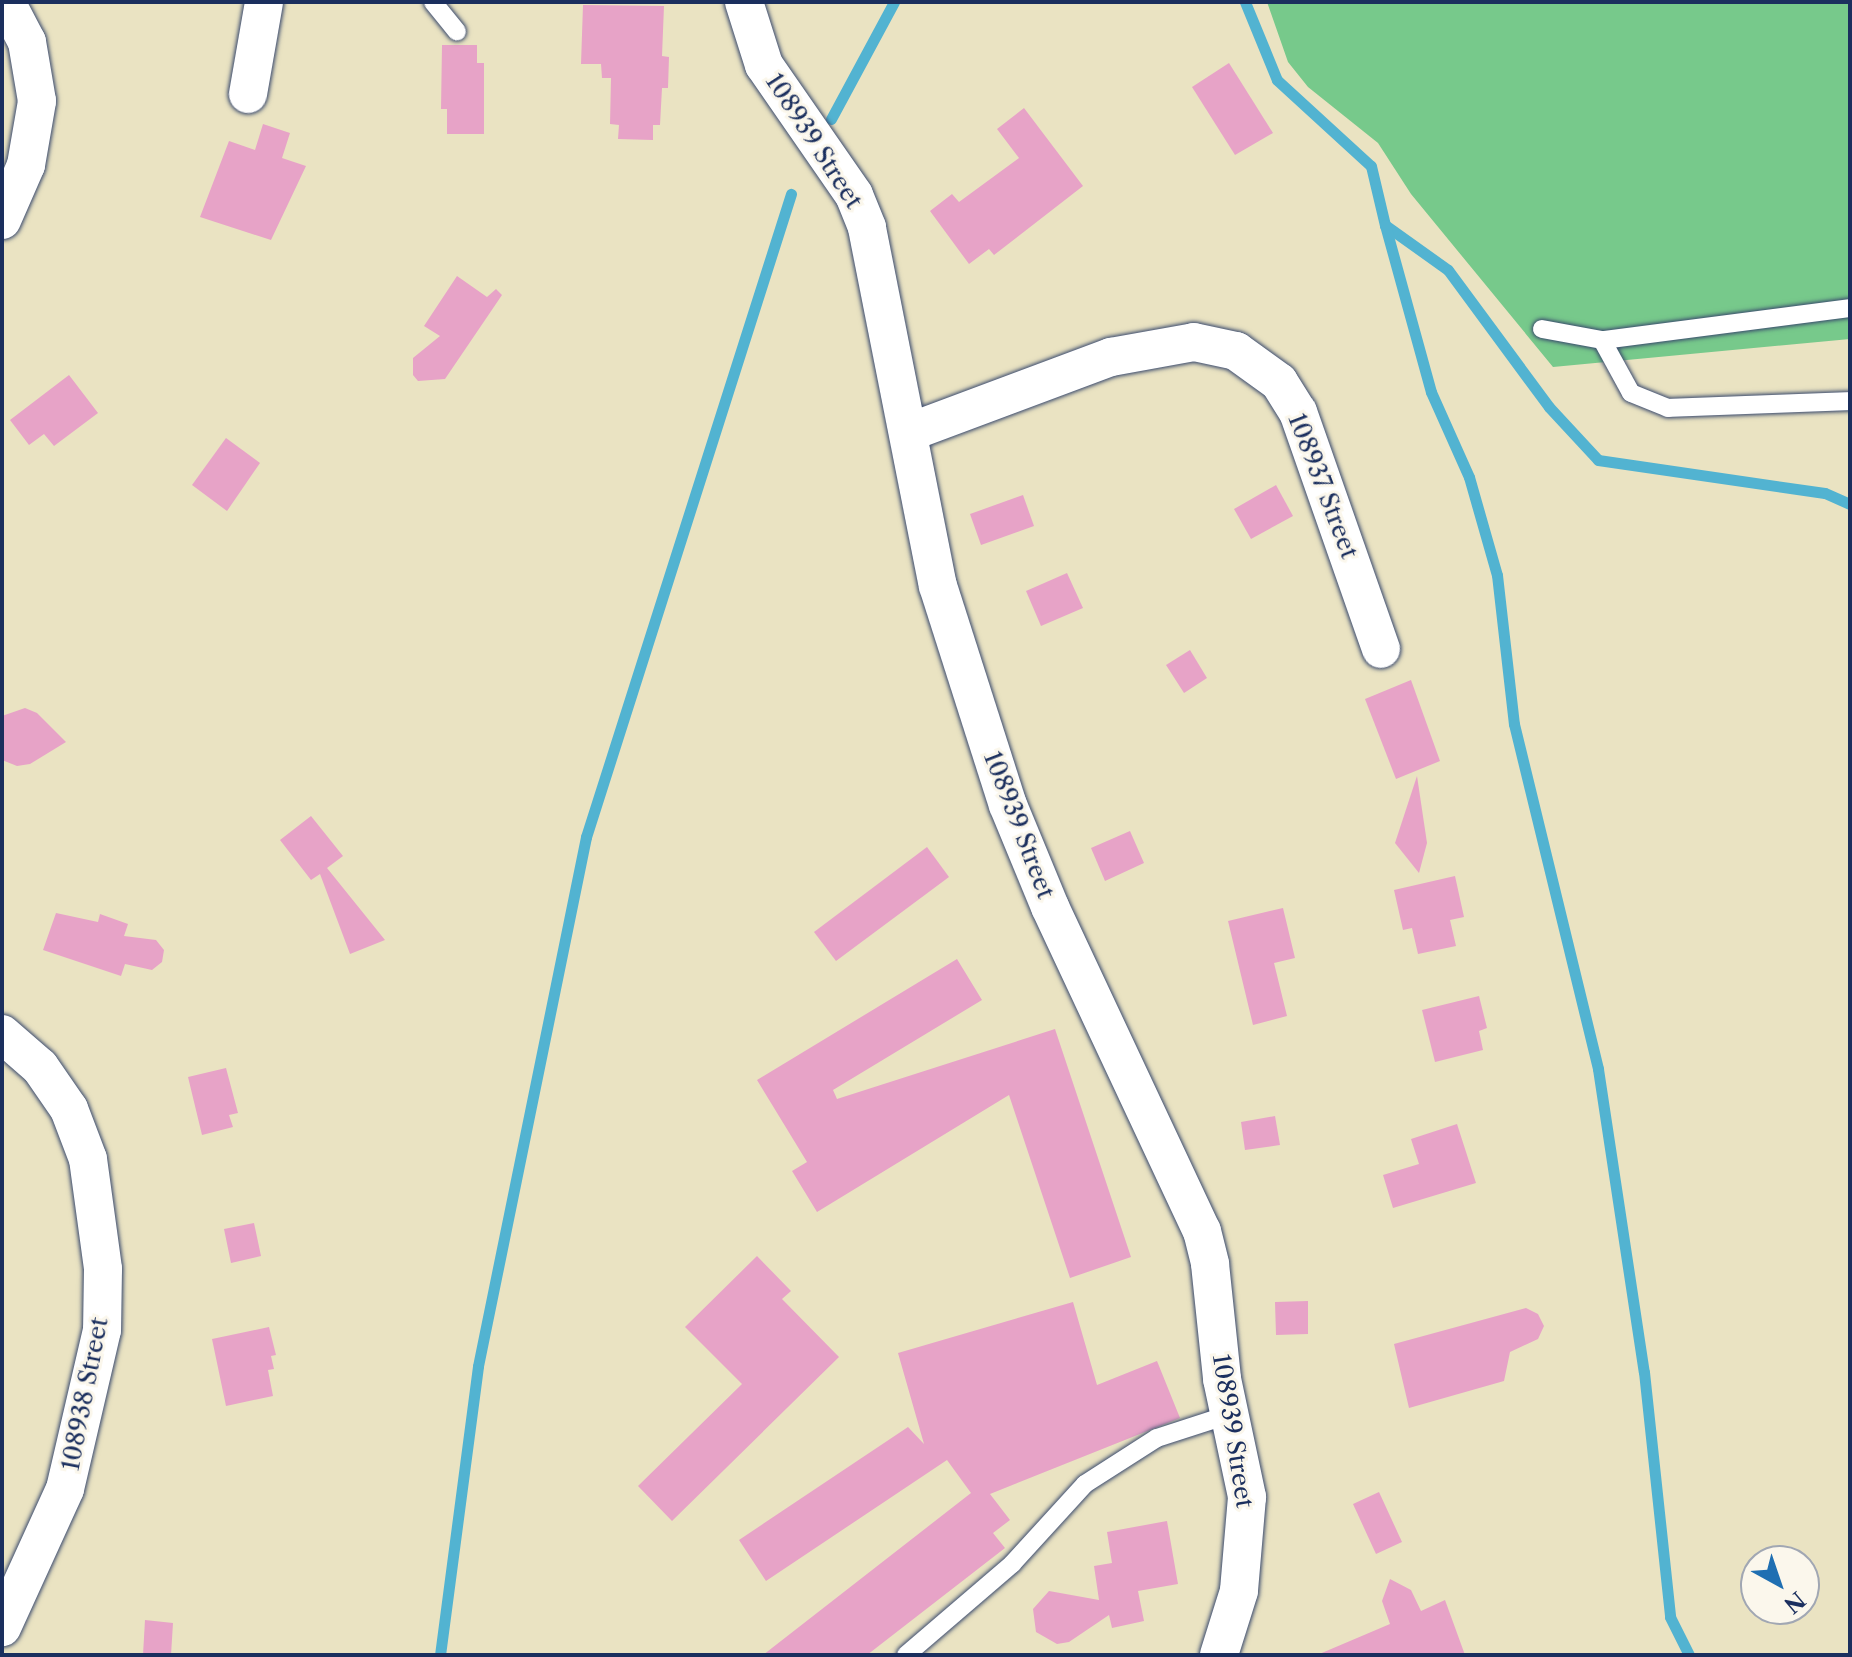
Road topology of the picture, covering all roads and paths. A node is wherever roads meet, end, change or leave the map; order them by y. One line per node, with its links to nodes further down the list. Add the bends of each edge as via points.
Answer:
1 (6, 2): 7 (street, via 27,42 37,101 26,165)
2 (264, 2): 6 (street)
3 (433, 2): 5 (lane)
4 (744, 2): 12 (street, 108939 Street, via 764,65 854,195 867,228)
5 (457, 32)
6 (248, 94)
7 (2, 220)
8 (1850, 308): 10 (lane)
9 (1542, 329): 10 (lane)
10 (1602, 340): 11 (lane, via 1631,393 1668,408)
11 (1850, 401)
12 (910, 432): 13 (street, 108937 Street, via 1111,357 1194,342 1236,351 1279,382 1298,412); 15 (street, 108939 Street, via 938,586 1008,805 1050,907 1202,1231)
13 (1381, 649)
14 (2, 1034): 16 (street, 108938 Street, via 40,1067 69,1109 88,1159 103,1269 102,1330 65,1489)
15 (1231, 1414): 17 (lane, via 1157,1438 1085,1484 1012,1564); 18 (street, 108939 Street, via 1247,1531 1239,1591)
16 (2, 1627)
17 (906, 1655)
18 (1219, 1655)

